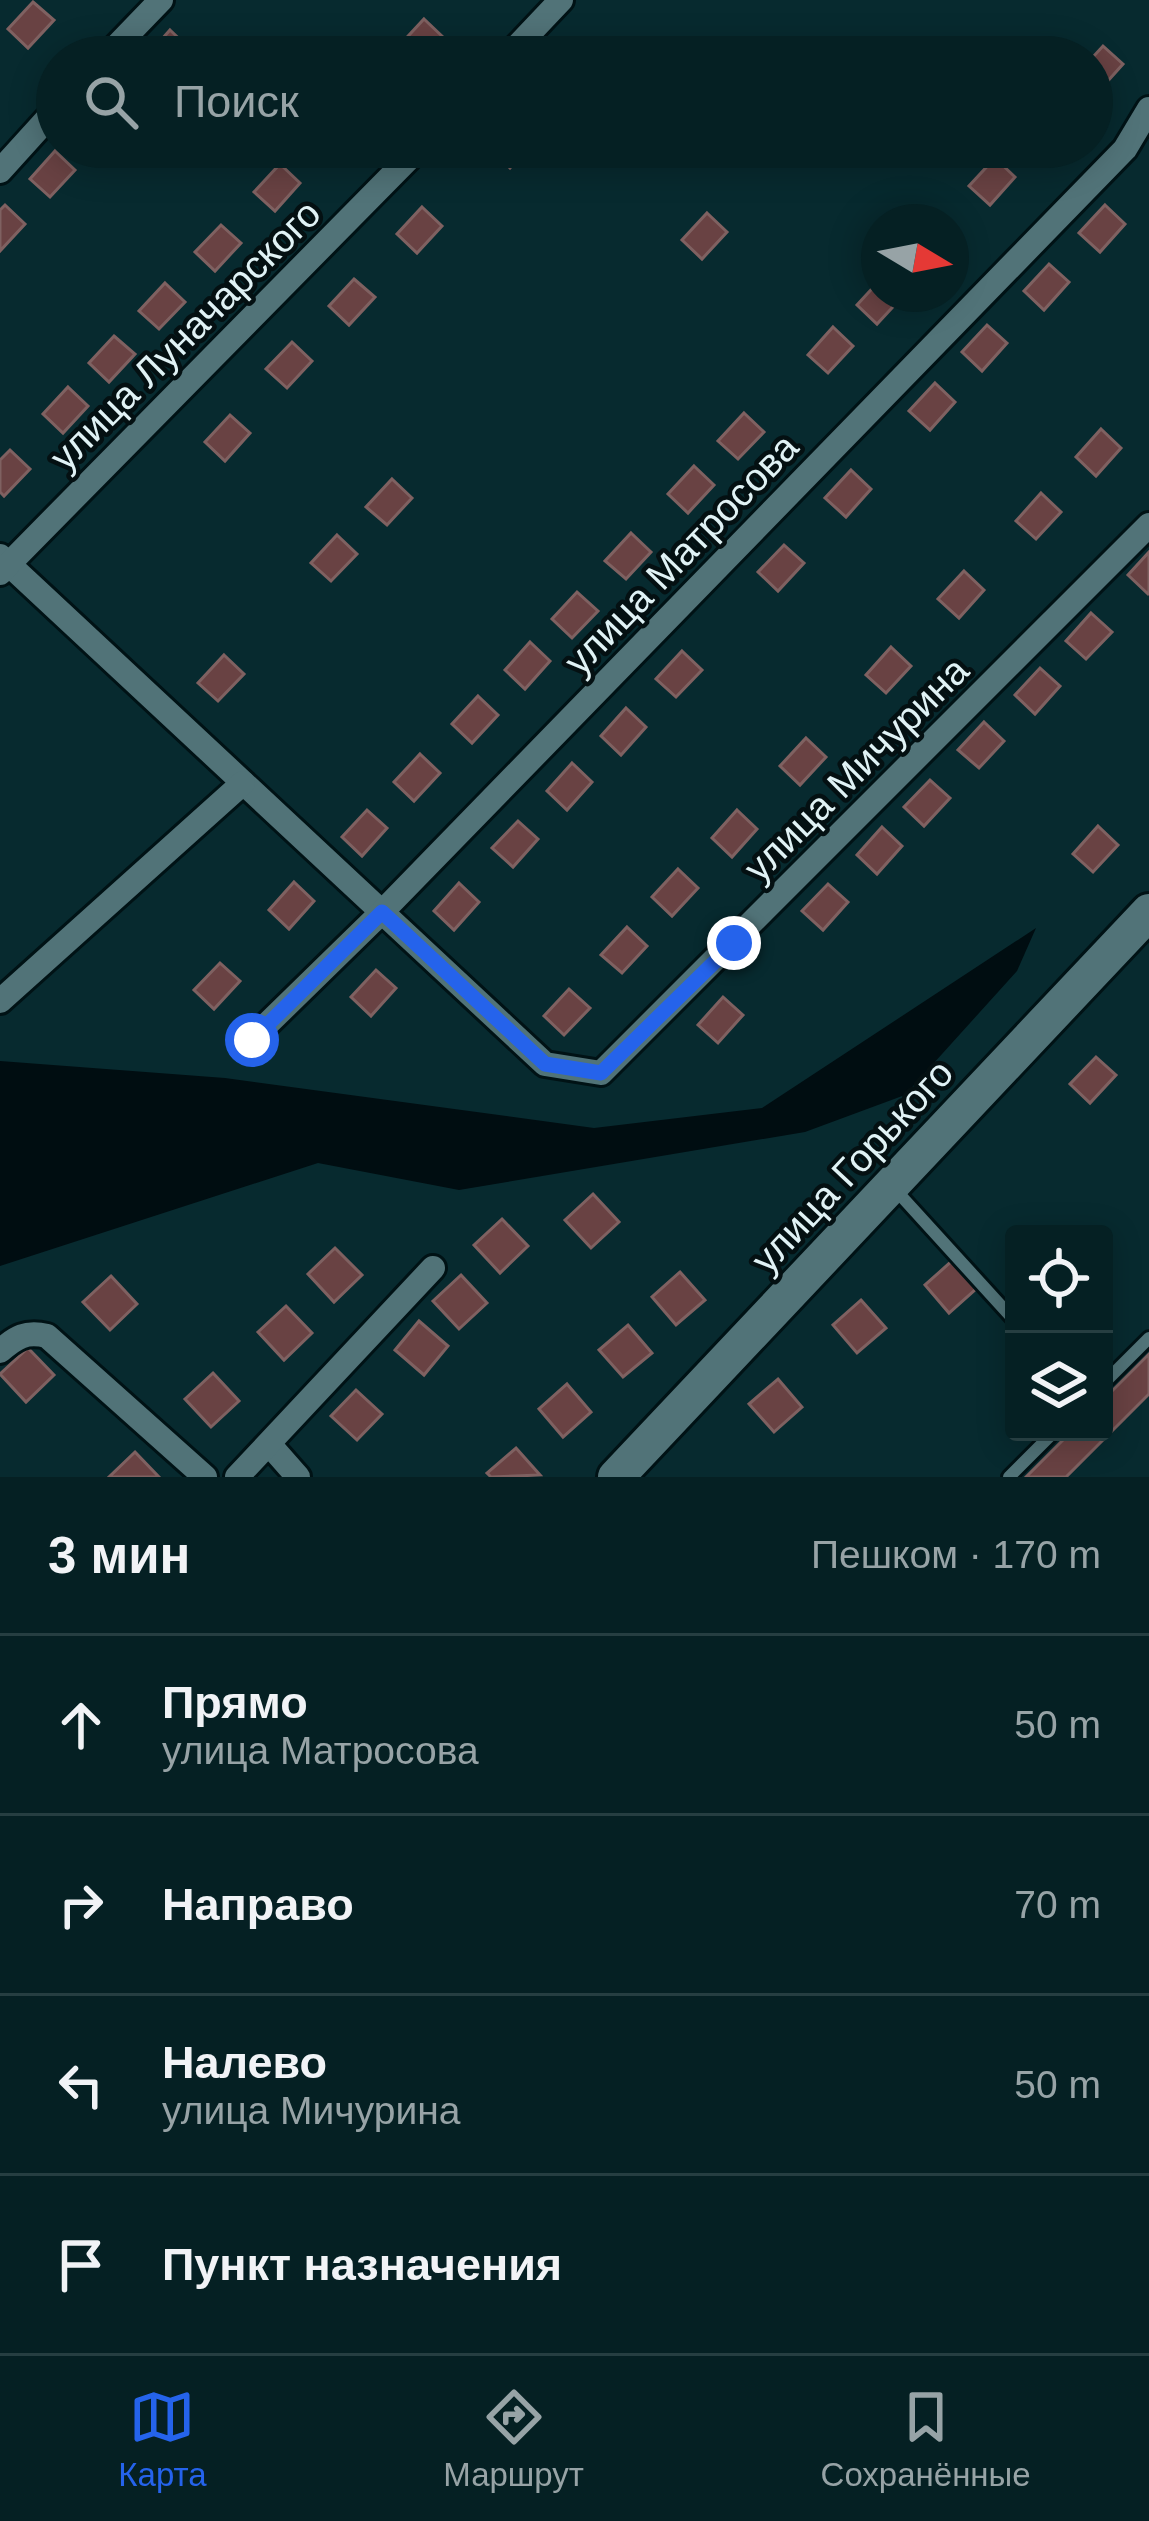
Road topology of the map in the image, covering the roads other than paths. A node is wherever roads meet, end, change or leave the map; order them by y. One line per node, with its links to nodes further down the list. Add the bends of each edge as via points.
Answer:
1 (161, 0): 3 (street)
2 (561, 0): 4 (street)
3 (126, 36)
4 (527, 36)
5 (1149, 109): 8 (street, улица Матросова)
6 (36, 131): 12 (street)
7 (1149, 156): 9 (street)
8 (1113, 162)
9 (1113, 166)
10 (399, 168): 14 (street, улица Луначарского)
11 (1107, 168): 16 (street, улица Матросова)
12 (0, 170)
13 (1149, 525): 16 (street, улица Мичурина, via 601,1073 545,1064)
14 (3, 565): 15 (street)
15 (244, 783): 16 (street); 18 (street)
16 (382, 912): 19 (street, улица Матросова)
17 (1149, 912): 20 (main road, улица Горького)
18 (0, 1001)
19 (252, 1040)
20 (892, 1185): 22 (lane); 31 (main road, улица Горького)
21 (434, 1268): 27 (street)
22 (1005, 1310)
23 (1149, 1338): 25 (lane)
24 (0, 1351): 28 (street, via 32,1332 47,1336)
25 (1113, 1374)
26 (1045, 1441): 32 (lane)
27 (269, 1444): 29 (street); 30 (street)
28 (205, 1477)
29 (238, 1477)
30 (298, 1477)
31 (616, 1477)
32 (1009, 1477)

